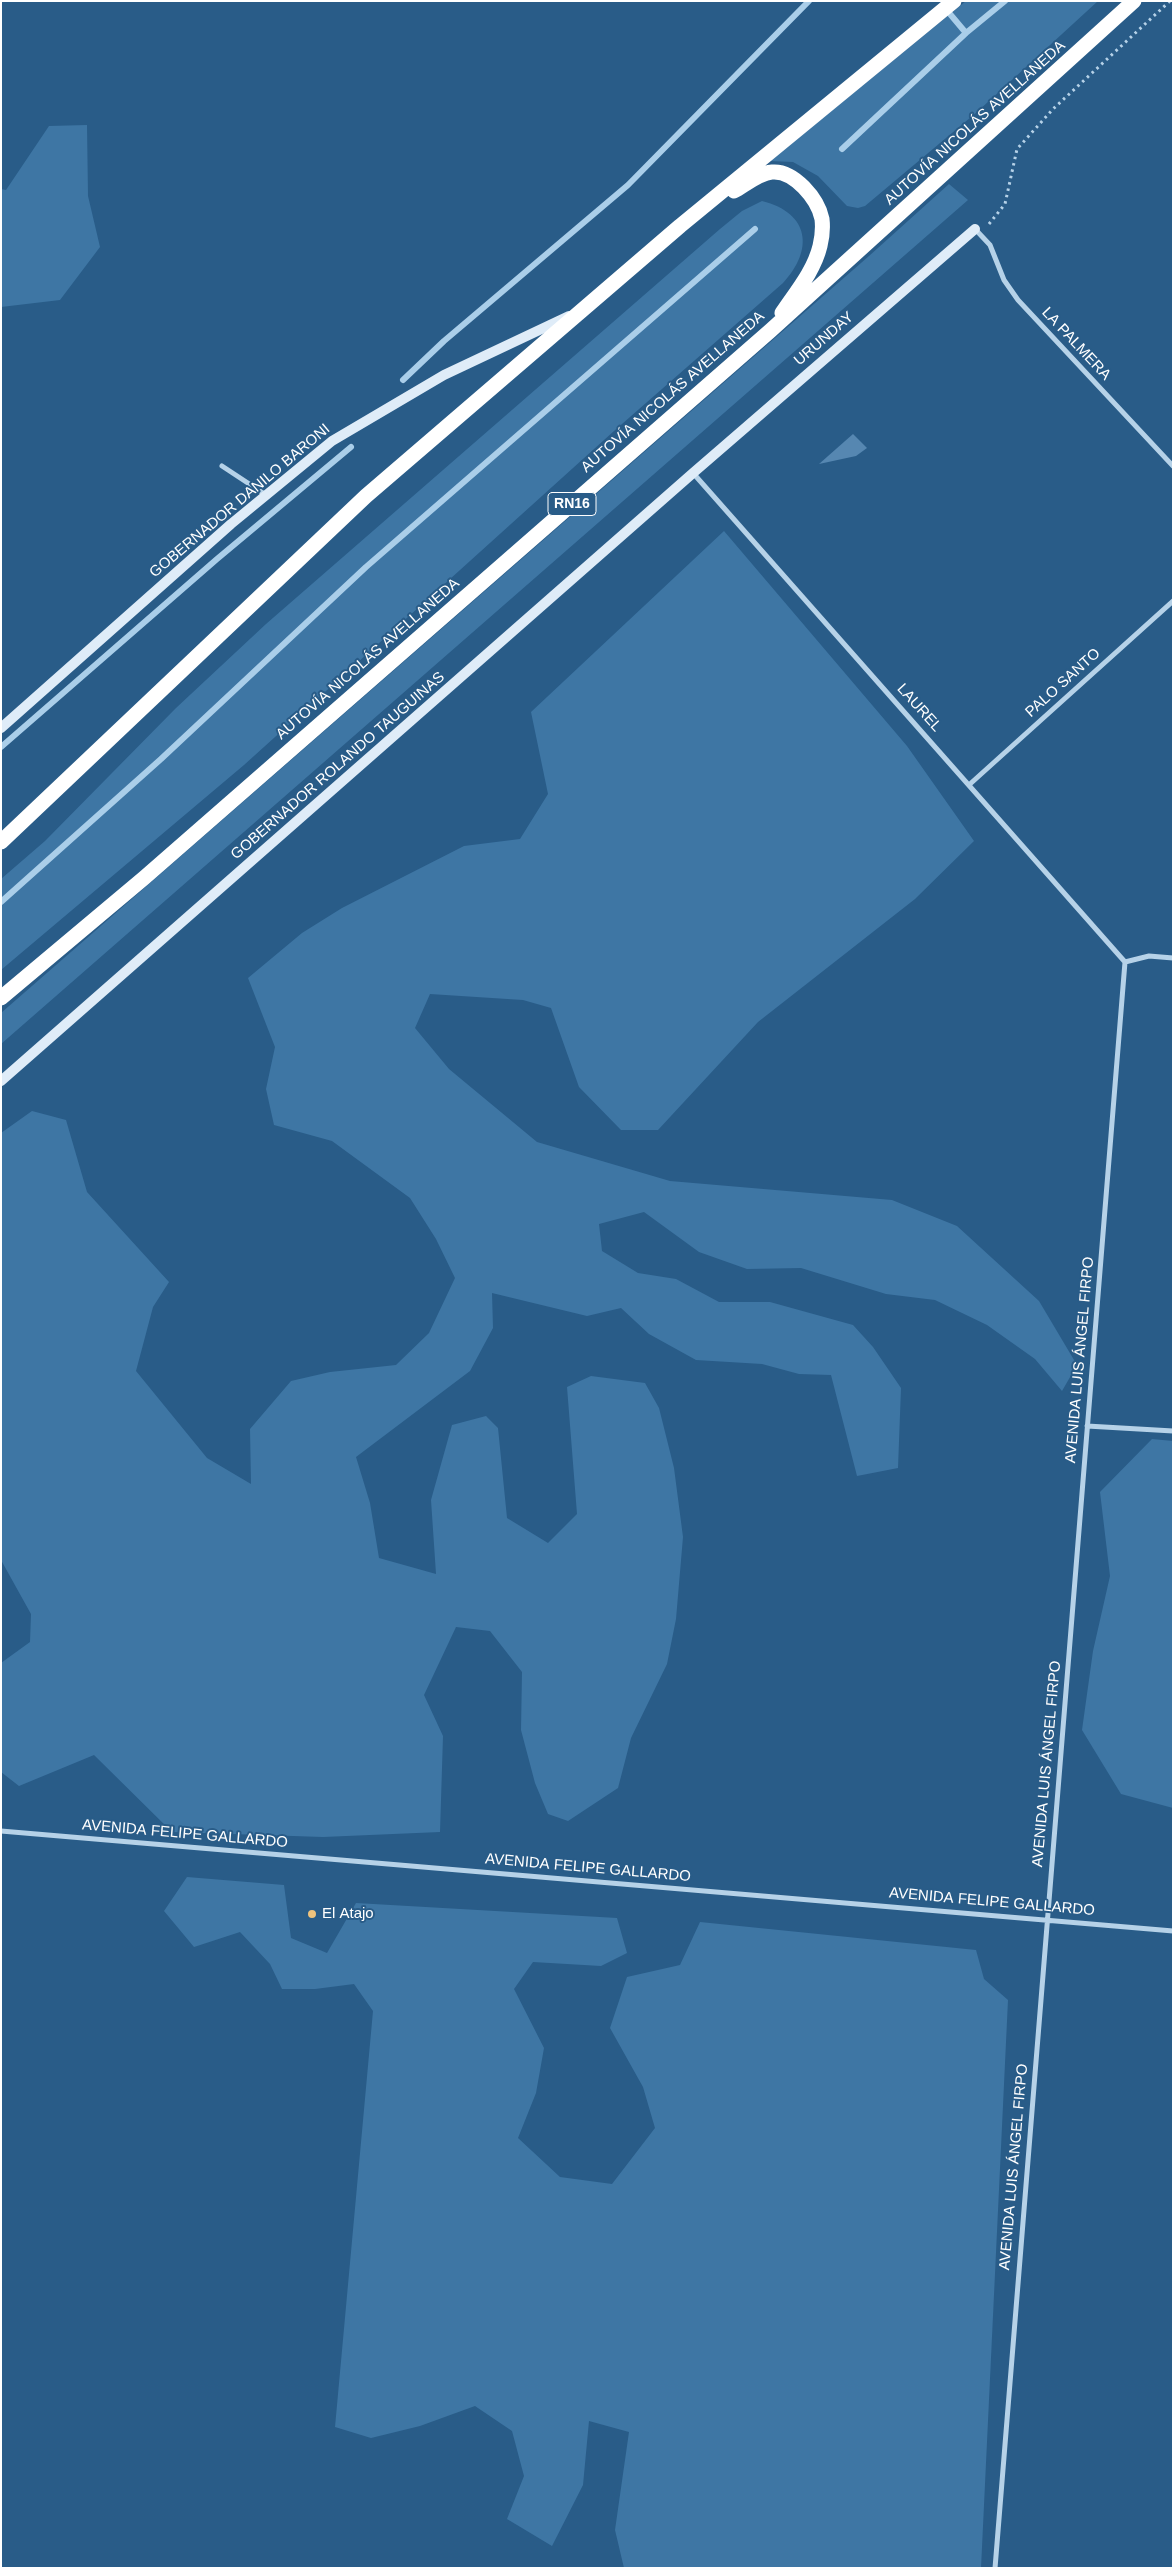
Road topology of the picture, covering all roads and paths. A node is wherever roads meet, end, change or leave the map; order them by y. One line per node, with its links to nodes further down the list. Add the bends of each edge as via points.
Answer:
1 (954, 1): 4 (highway)
2 (1134, 1): 7 (highway, AUTOVÍA NICOLÁS AVELLANEDA / RN16)
3 (1170, 1): 5 (path, via 1053,109 1018,149 1005,204)
4 (680, 226): 6 (highway); 7 (highway, via 751,181 772,172 791,177 800,184 822,218 820,246 814,264)
5 (978, 232): 9 (street, LA PALMERA, via 990,245 1004,280 1018,300); 10 (street, URUNDAY)
6 (578, 312): 11 (street, GOBERNADOR DANILO BARONI, via 411,393 332,441); 15 (highway, via 366,496)
7 (770, 331): 18 (highway, AUTOVÍA NICOLÁS AVELLANEDA / RN16, via 159,865)
8 (222, 466): 11 (street)
9 (1173, 466)
10 (693, 473): 14 (street, LAUREL); 19 (street, GOBERNADOR ROLANDO TAUGUINAS)
11 (266, 495): 13 (street, GOBERNADOR DANILO BARONI)
12 (1173, 601): 14 (street, PALO SANTO)
13 (1, 728)
14 (970, 784): 17 (street, LAUREL)
15 (1, 842)
16 (1173, 958): 17 (street, via 1149,956)
17 (1125, 962): 20 (street, AVENIDA LUIS ÁNGEL FIRPO)
18 (1, 998)
19 (1, 1081)
20 (1087, 1426): 21 (street); 23 (street, AVENIDA LUIS ÁNGEL FIRPO)
21 (1173, 1431)
22 (1, 1832): 23 (street, AVENIDA FELIPE GALLARDO)
23 (1047, 1918): 24 (street, AVENIDA FELIPE GALLARDO); 25 (street, AVENIDA LUIS ÁNGEL FIRPO)
24 (1173, 1931)
25 (995, 2568)

